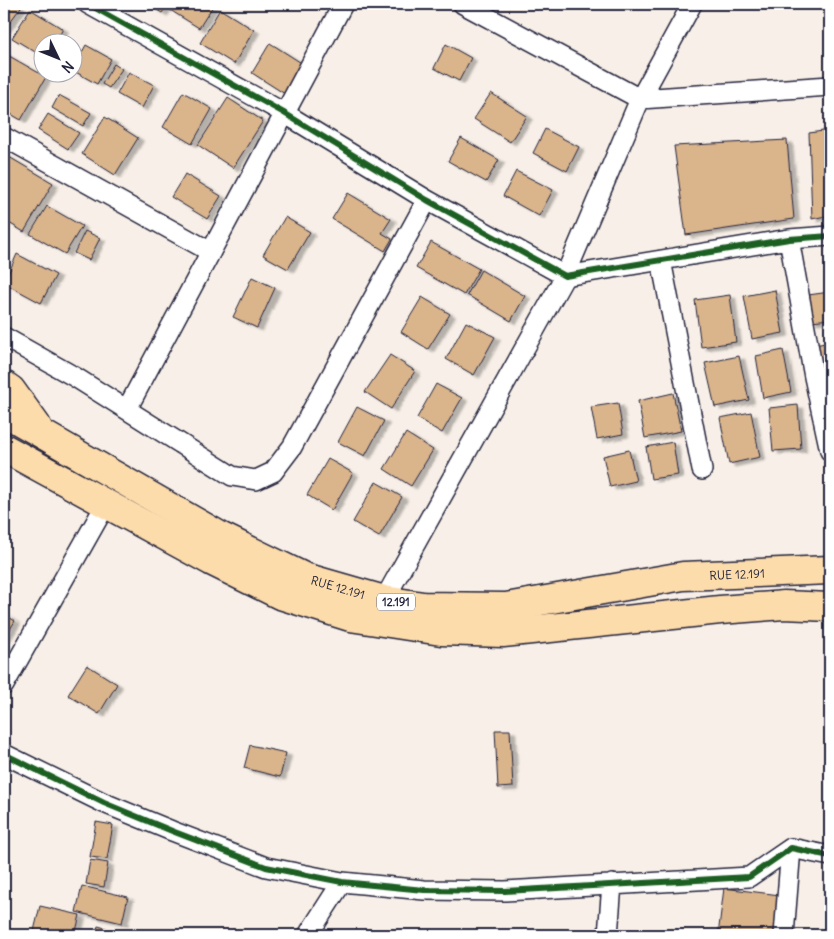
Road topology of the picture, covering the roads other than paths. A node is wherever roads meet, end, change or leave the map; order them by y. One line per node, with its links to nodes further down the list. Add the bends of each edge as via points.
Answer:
1 (88, 4): 7 (street)
2 (342, 4): 7 (street)
3 (463, 4): 6 (street)
4 (692, 4): 6 (street)
5 (830, 86): 6 (street)
6 (640, 99): 14 (street)
7 (284, 114): 9 (street); 12 (street)
8 (4, 137): 12 (street)
9 (427, 200): 14 (street); 17 (street, via 292,447 273,472 256,480 232,476)
10 (830, 236): 11 (street)
11 (789, 239): 13 (street); 20 (street)
12 (211, 252): 17 (street)
13 (662, 260): 14 (street); 22 (street)
14 (564, 276): 25 (street)
15 (4, 337): 17 (street)
16 (4, 385): 19 (main road)
17 (127, 409)
18 (4, 412): 19 (main road, RUE 12.191 / 12.191)
19 (43, 434): 25 (main road, RUE 12.191 / 12.191, via 220,536 304,577)
20 (830, 451)
21 (11, 455): 23 (main road, RUE 12.191)
22 (702, 470)
23 (106, 504): 26 (main road, RUE 12.191, via 280,595 350,617 393,626 503,633 729,609 784,605); 27 (street)
24 (830, 570): 25 (main road, RUE 12.191 / 12.191, via 683,576 506,607 423,606)
25 (384, 600)
26 (830, 608)
27 (4, 685)
28 (4, 754): 31 (street, via 104,803 266,867)
29 (791, 848): 30 (street); 32 (street, via 749,877); 35 (street)
30 (830, 856)
31 (342, 882): 32 (street, via 424,890 505,891); 33 (street)
32 (612, 884): 34 (street)
33 (308, 935)
34 (608, 935)
35 (784, 935)

